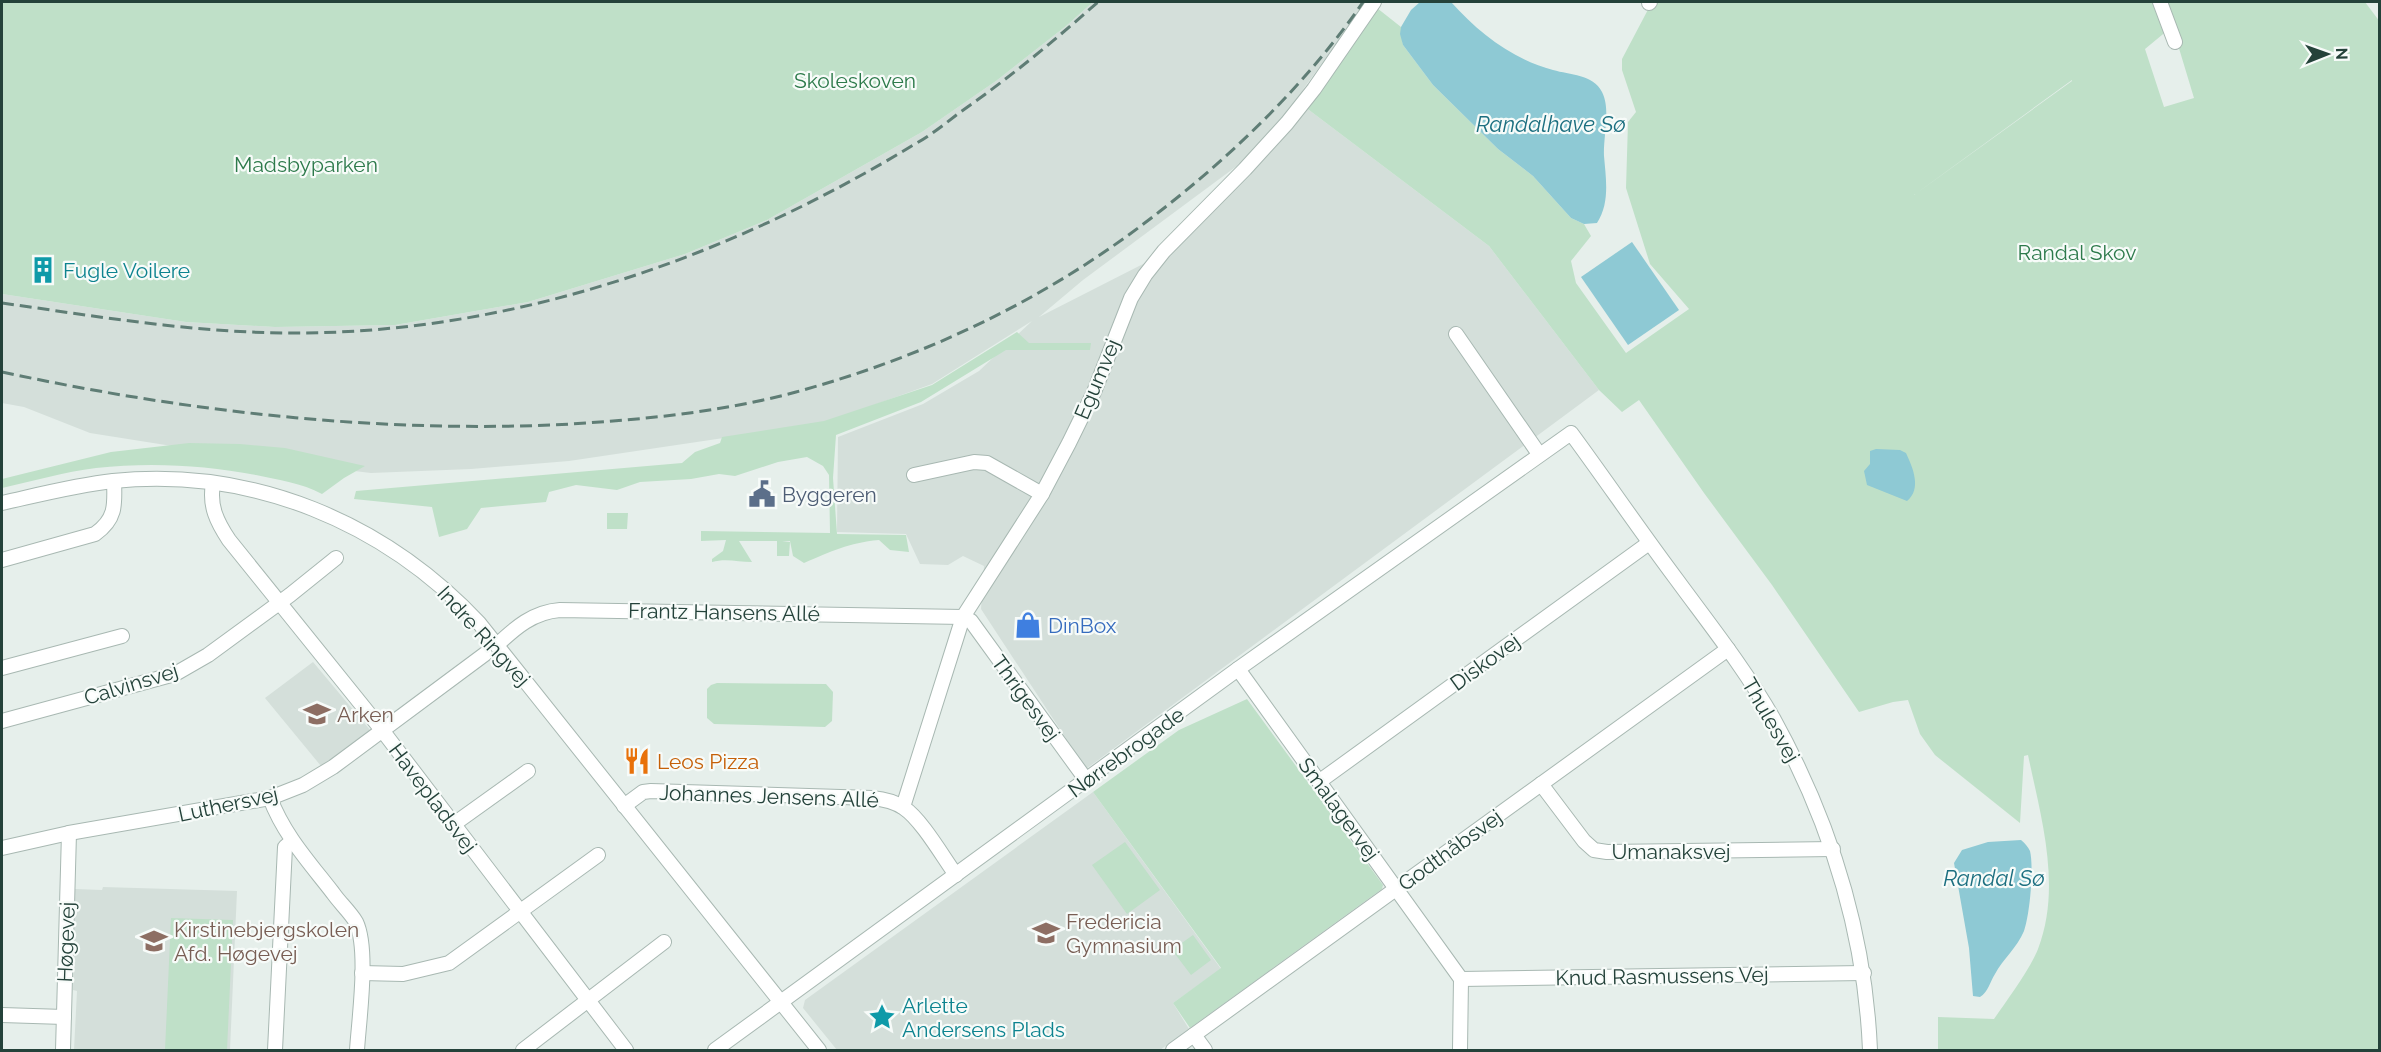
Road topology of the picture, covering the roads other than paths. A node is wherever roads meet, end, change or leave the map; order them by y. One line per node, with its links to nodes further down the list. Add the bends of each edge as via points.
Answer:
1 (1374, 2): 10 (street, Egumvej, via 1287,123 1145,275 1131,298 1094,392)
2 (2160, 2): 3 (street)
3 (2175, 42)
4 (1456, 334): 6 (street)
5 (1571, 433): 6 (street, Nørrebrogade); 12 (street, Thulesvej)
6 (1539, 454): 22 (street, Nørrebrogade)
7 (914, 475): 10 (street, via 974,462 987,463)
8 (114, 481): 9 (street, Indre Ringvej); 11 (street, Indre Ringvej); 14 (street, via 112,517 101,530)
9 (213, 484): 15 (street, Havepladsvej, via 213,510 220,526); 18 (street, Indre Ringvej, via 280,498 364,532 424,571)
10 (1042, 494): 16 (street, Egumvej)
11 (2, 503)
12 (1649, 543): 19 (street, Thulesvej); 27 (street, Diskovej)
13 (336, 558): 15 (street, Calvinsvej)
14 (2, 560)
15 (279, 602): 23 (street, Calvinsvej, via 208,655 175,674); 24 (street, Havepladsvej)
16 (963, 617): 18 (street, Frantz Hansens Allé, via 560,610 535,615); 26 (street, Thrigesvej, via 970,621); 31 (street, Egumvej)
17 (122, 636): 21 (street)
18 (497, 645): 30 (street, Indre Ringvej)
19 (1728, 649): 28 (street, Godthåbsvej); 36 (street, Thulesvej, via 1788,748)
20 (485, 654): 24 (street, Luthersvej)
21 (2, 668)
22 (1238, 669): 26 (street, Nørrebrogade); 27 (street, Smalagervej)
23 (2, 721)
24 (382, 730): 29 (street, Luthersvej, via 333,767); 32 (street, Havepladsvej)
25 (528, 771): 32 (street)
26 (1087, 781): 38 (street, Nørrebrogade)
27 (1320, 781): 39 (street, Smalagervej)
28 (1541, 784): 36 (street, Umanaksvej, via 1594,850); 39 (street, Godthåbsvej)
29 (270, 798): 33 (street, Luthersvej); 34 (street)
30 (624, 806): 31 (street, Johannes Jensens Allé, via 643,792 651,791 872,798); 46 (street, Indre Ringvej)
31 (903, 807): 38 (street, Johannes Jensens Allé)
32 (454, 824): 40 (street, Havepladsvej)
33 (69, 834): 35 (street, Luthersvej); 48 (street, Høgevej)
34 (292, 841): 42 (street, via 356,923); 51 (street, via 285,847)
35 (2, 848)
36 (1833, 849): 43 (street, Thulesvej)
37 (598, 855): 40 (street)
38 (956, 875): 46 (street, Nørrebrogade)
39 (1396, 889): 44 (street, Smalagervej); 49 (street, Godthåbsvej)
40 (520, 913): 42 (street, via 450,963 403,974); 45 (street, Havepladsvej)
41 (664, 942): 45 (street)
42 (362, 973): 52 (street)
43 (1864, 973): 44 (street, Knud Rasmussens Vej); 60 (street, Thulesvej)
44 (1461, 979): 59 (street)
45 (587, 1000): 53 (street); 54 (street, Havepladsvej)
46 (779, 1002): 55 (street, Nørrebrogade); 56 (street, Indre Ringvej)
47 (2, 1015): 48 (street)
48 (64, 1017): 50 (street, Høgevej)
49 (1194, 1035): 57 (street, Godthåbsvej); 58 (street)
50 (63, 1050)
51 (275, 1050)
52 (357, 1050)
53 (523, 1050)
54 (626, 1050)
55 (714, 1050)
56 (819, 1050)
57 (1173, 1050)
58 (1205, 1050)
59 (1460, 1050)
60 (1870, 1050)

